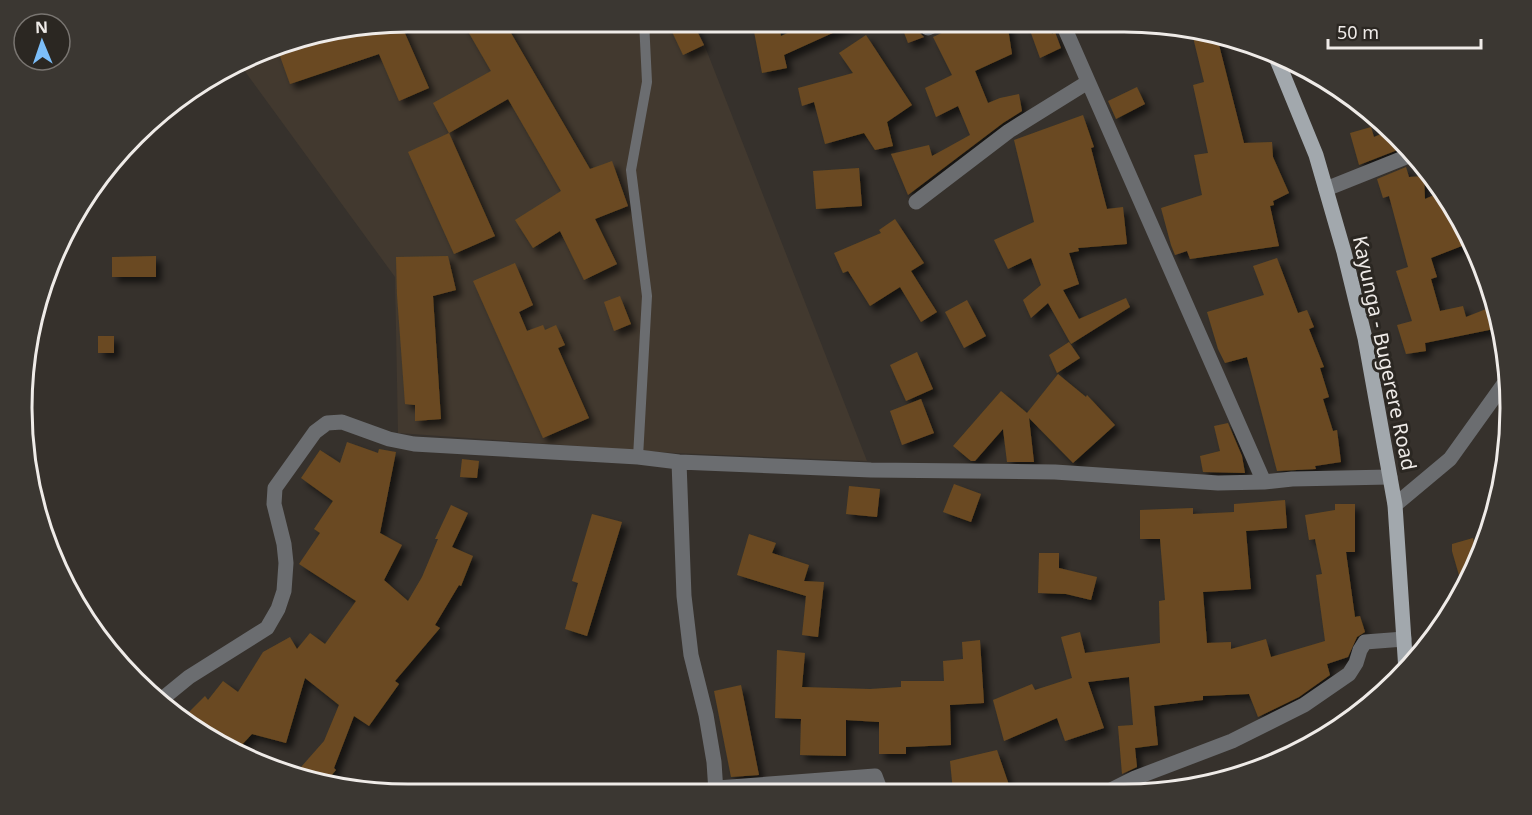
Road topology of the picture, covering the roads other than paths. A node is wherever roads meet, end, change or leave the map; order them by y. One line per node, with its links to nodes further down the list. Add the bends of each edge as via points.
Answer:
1 (645, 32): 9 (lane, via 647,82 631,170 647,296)
2 (1066, 32): 4 (street)
3 (1279, 65): 6 (main road, Kayunga - Bugerere Road)
4 (1088, 82): 7 (street, via 1009,130); 12 (street)
5 (1404, 157): 6 (street)
6 (1326, 189): 11 (main road, Kayunga - Bugerere Road, via 1365,338)
7 (916, 202)
8 (1500, 389): 13 (street, via 1449,459)
9 (638, 457): 10 (street); 16 (street, via 414,444 342,422 327,423 315,432 275,488 274,504 286,563 284,591 267,628)
10 (679, 462): 12 (street); 17 (street, via 684,597)
11 (1390, 477): 12 (street); 13 (main road, Kayunga - Bugerere Road)
12 (1264, 482)
13 (1395, 505): 14 (main road, Kayunga - Bugerere Road)
14 (1404, 639): 15 (main road, Kayunga - Bugerere Road); 20 (street, via 1365,642 1349,675 1304,705 1232,741)
15 (1405, 657)
16 (166, 695)
17 (716, 784)
18 (785, 784): 19 (street, via 875,776)
19 (879, 784)
20 (1123, 784)

